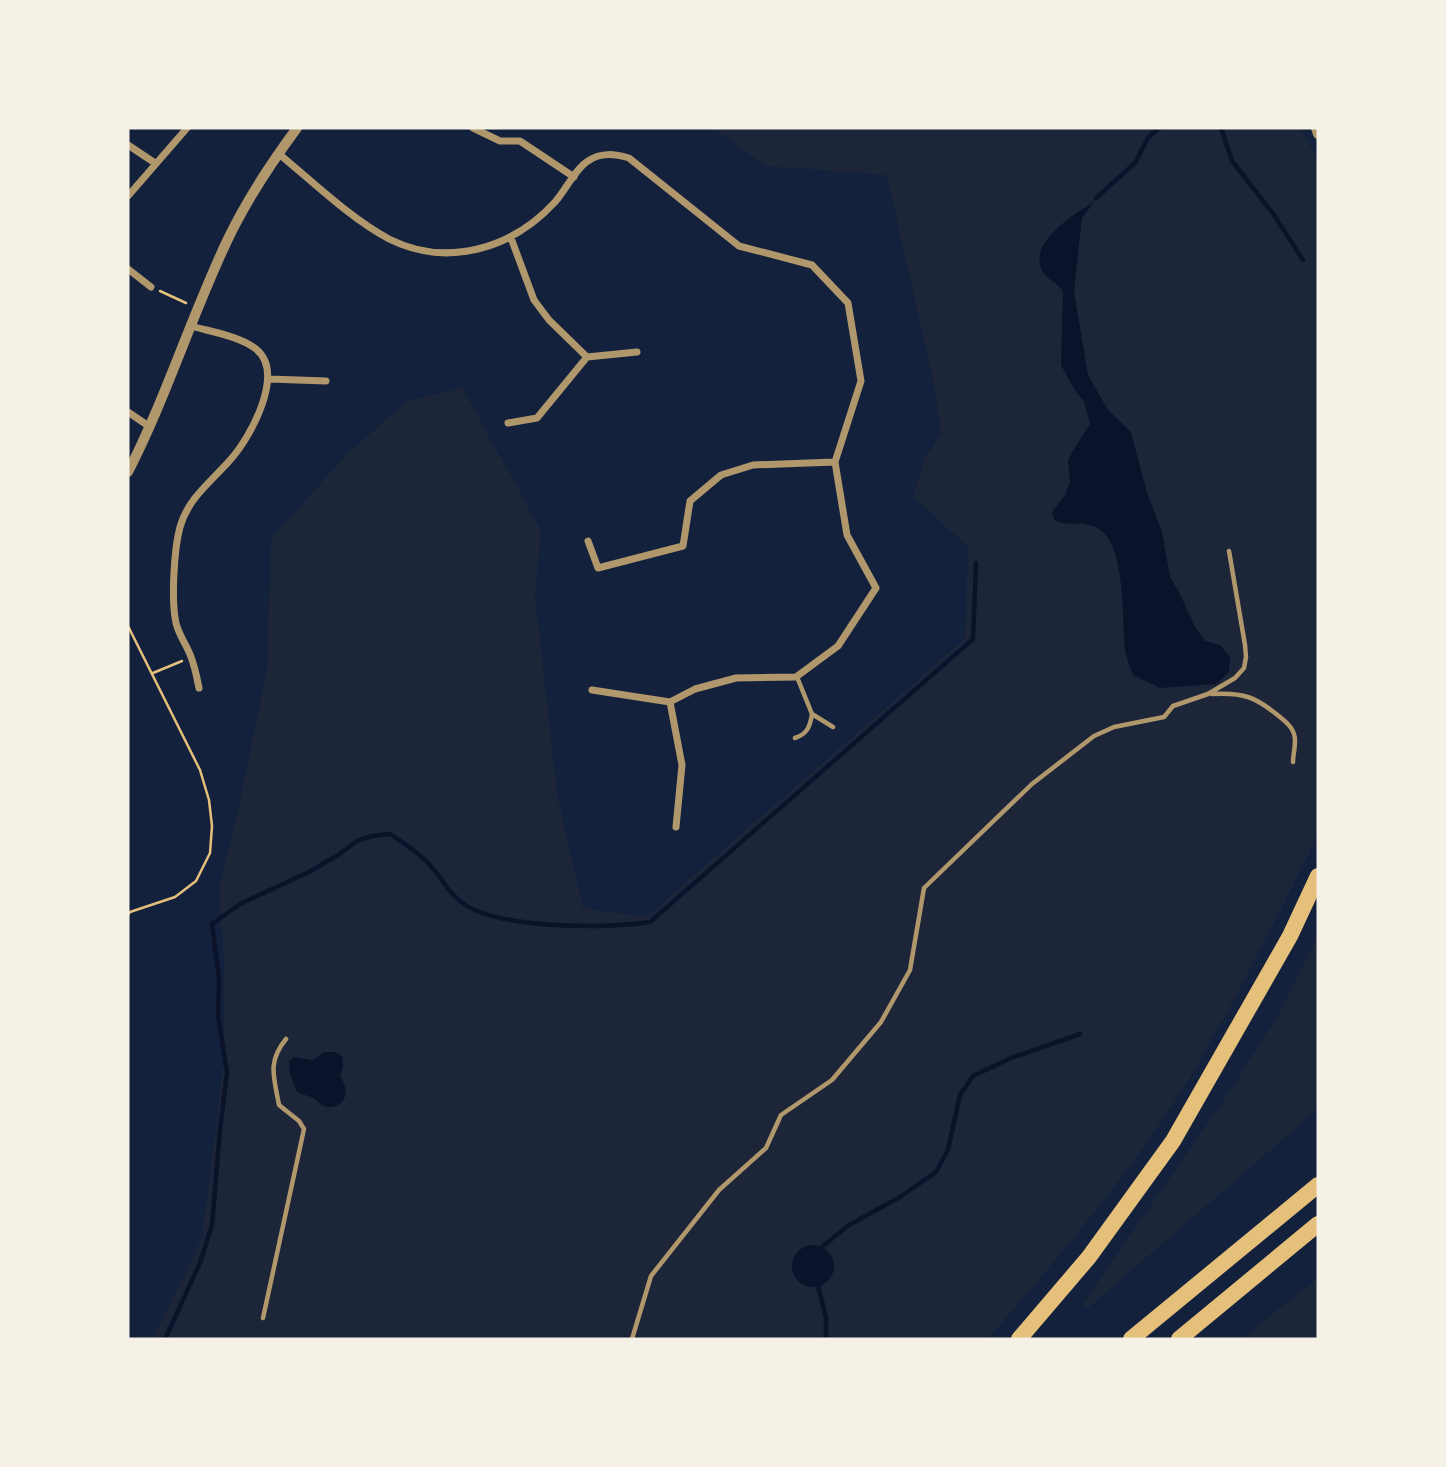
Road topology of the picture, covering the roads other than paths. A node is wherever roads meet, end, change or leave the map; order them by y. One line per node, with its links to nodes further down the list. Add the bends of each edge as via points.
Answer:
1 (187, 128): 8 (street)
2 (297, 128): 7 (street)
3 (473, 128): 9 (street, via 500,141 520,141)
4 (1316, 128): 5 (street)
5 (1318, 134)
6 (128, 145): 8 (street)
7 (279, 154): 11 (street, via 367,225 416,249 463,253); 14 (street, via 226,242)
8 (155, 163): 10 (street)
9 (574, 177): 11 (street, via 554,203); 22 (street, via 598,156 629,158 739,246 812,265 848,303 861,382)
10 (128, 196)
11 (511, 237): 16 (street, via 534,300)
12 (128, 269): 13 (street)
13 (151, 287)
14 (191, 326): 17 (street, via 257,350); 21 (street)
15 (637, 352): 16 (street)
16 (587, 356): 20 (street, via 537,418)
17 (269, 379): 18 (street); 27 (street, via 244,441 189,507 181,526 174,607)
18 (326, 381)
19 (128, 412): 21 (street)
20 (508, 424)
21 (151, 428): 23 (street)
22 (835, 462): 24 (street, via 753,465 721,475 690,501 683,546 598,568); 26 (street, via 847,535 876,588 838,646)
23 (128, 472)
24 (588, 541)
25 (1229, 551): 29 (lane, via 1246,657 1235,678)
26 (796, 677): 30 (street, via 736,678 695,689); 31 (lane)
27 (199, 688)
28 (592, 690): 30 (street)
29 (1208, 694): 34 (lane, via 1251,697 1265,705 1290,725); 41 (lane, via 1173,706 1164,717 1094,736 1032,784 924,888 909,970 881,1022 832,1080 781,1115 766,1149 719,1190 651,1276)
30 (670, 702): 35 (street, via 682,765)
31 (812, 714): 32 (lane); 33 (lane, via 804,735)
32 (832, 727)
33 (795, 738)
34 (1293, 762)
35 (676, 827)
36 (1318, 876): 42 (highway, via 1290,936 1173,1142 1089,1257)
37 (286, 1039): 40 (lane, via 276,1051 275,1087 279,1105 304,1129)
38 (1318, 1185): 43 (highway)
39 (1318, 1224): 44 (highway)
40 (263, 1318)
41 (632, 1339)
42 (1019, 1339)
43 (1131, 1339)
44 (1179, 1339)

